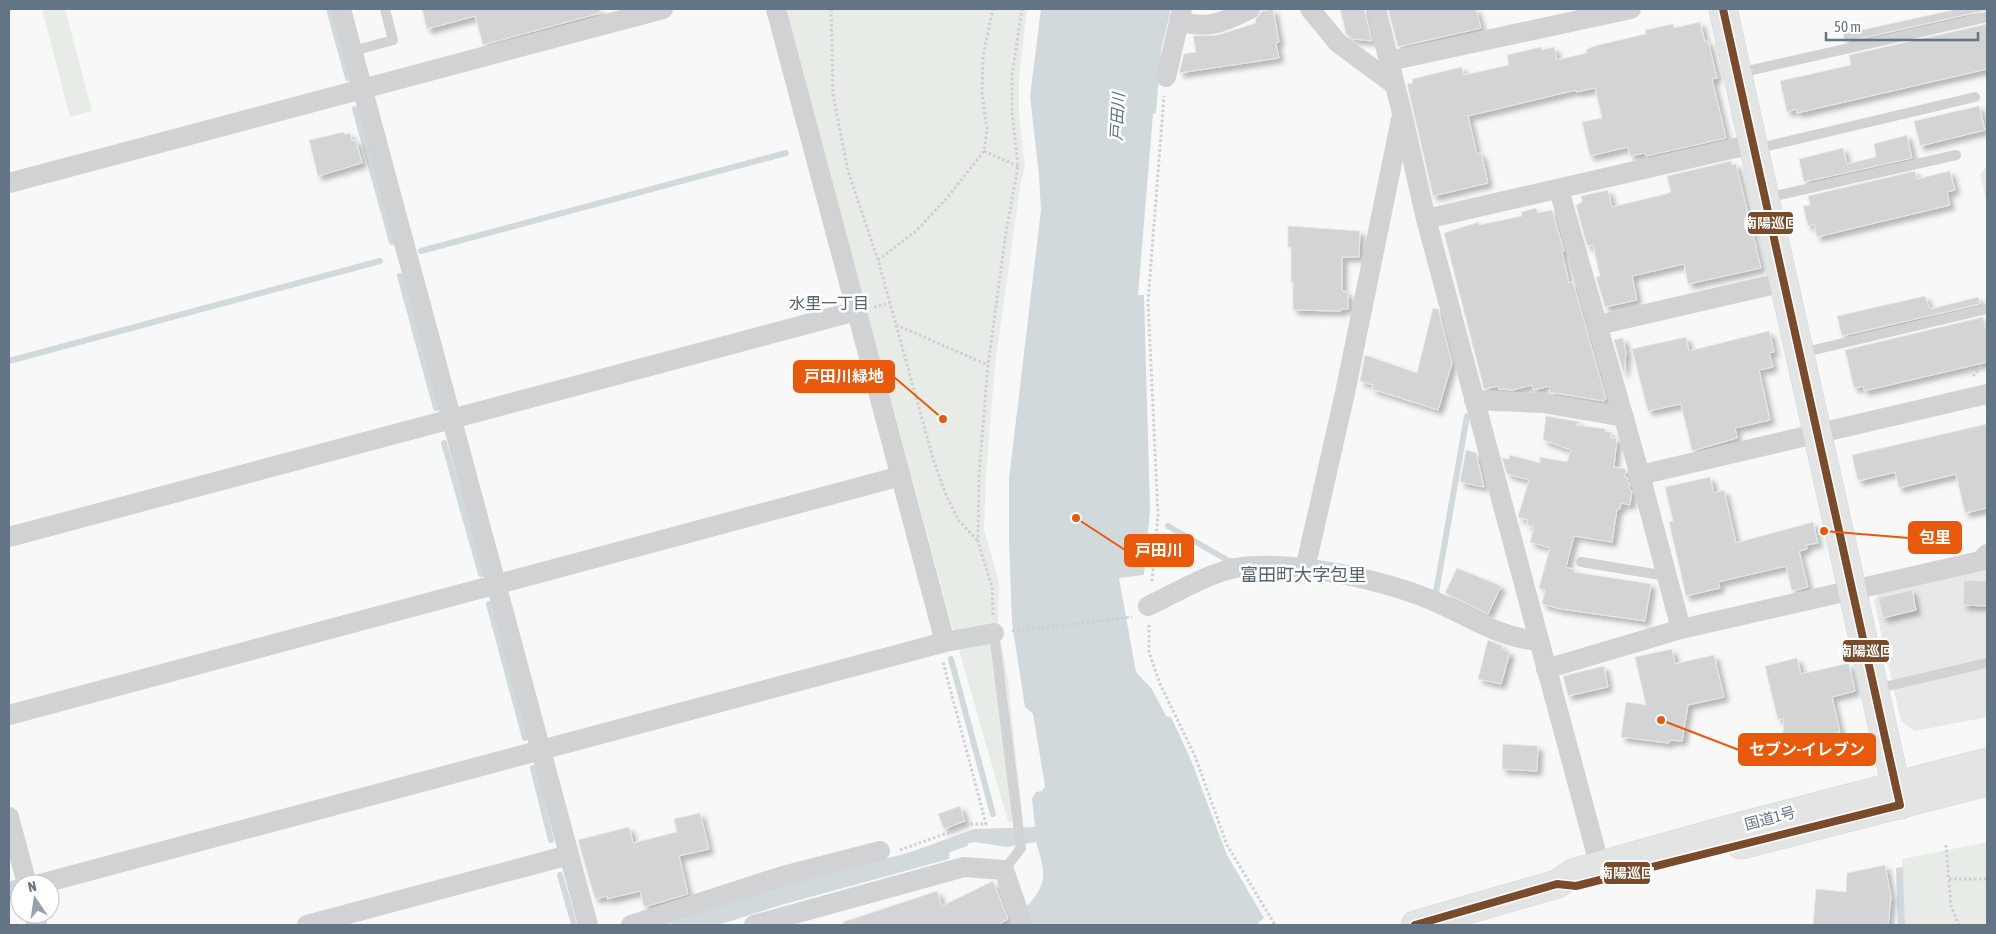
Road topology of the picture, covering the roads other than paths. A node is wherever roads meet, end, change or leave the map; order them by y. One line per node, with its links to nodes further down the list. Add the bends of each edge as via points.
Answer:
1 (342, 9): 12 (street)
2 (385, 9): 12 (lane, via 393,40)
3 (663, 9): 17 (street)
4 (776, 9): 28 (street)
5 (1250, 9): 10 (street, via 1224,22 1197,27)
6 (1310, 9): 16 (street, via 1338,43)
7 (1376, 9): 13 (street)
8 (1631, 9): 13 (street)
9 (1723, 9): 14 (main road)
10 (1180, 15): 15 (street)
11 (1987, 17): 14 (lane)
12 (352, 51): 17 (street)
13 (1389, 61): 16 (street)
14 (1738, 73): 20 (main road)
15 (1166, 77)
16 (1395, 85): 19 (street)
17 (363, 88): 22 (street); 34 (street)
18 (1975, 97): 20 (lane)
19 (1402, 112): 25 (street); 41 (street, via 1345,393)
20 (1754, 147): 23 (street); 24 (main road)
21 (1956, 155): 24 (lane)
22 (9, 183)
23 (1559, 190): 25 (street); 29 (street)
24 (1765, 198): 26 (main road)
25 (1426, 219): 32 (street)
26 (1784, 282): 29 (street); 30 (main road)
27 (1987, 309): 30 (lane)
28 (856, 311): 34 (street); 37 (street)
29 (1598, 325): 33 (street)
30 (1800, 353): 35 (main road)
31 (1987, 394): 35 (street)
32 (1474, 400): 33 (street, via 1543,403); 48 (street)
33 (1624, 417): 36 (street)
34 (452, 419): 38 (street); 43 (street)
35 (1819, 434): 36 (street); 44 (main road)
36 (1640, 475): 42 (street)
37 (901, 476): 43 (street); 49 (street)
38 (9, 537)
39 (1987, 554): 44 (street, via 1980,561)
40 (1581, 562): 42 (lane)
41 (1305, 569): 45 (street, via 1234,569); 48 (street, via 1383,584 1435,602 1514,638)
42 (1667, 576): 46 (street)
43 (496, 584): 53 (street); 55 (street)
44 (1852, 590): 46 (street); 52 (main road)
45 (1142, 611)
46 (1681, 628): 51 (street)
47 (1001, 632): 49 (street); 66 (lane, via 1002,680 1021,848)
48 (1538, 641): 51 (street)
49 (942, 643): 55 (street)
50 (1987, 663): 52 (lane)
51 (1546, 669): 64 (street)
52 (1874, 689): 60 (main road)
53 (9, 715)
54 (1987, 750): 57 (main road)
55 (541, 752): 65 (street); 68 (street)
56 (1987, 762): 57 (main road, 国道1号)
57 (1931, 776): 60 (main road, 国道1号)
58 (1987, 782): 60 (main road, 国道1号)
59 (1987, 794): 62 (main road, via 1769,846)
60 (1898, 796): 62 (main road, 国道1号); 69 (main road, 国道1号, via 1719,832 1573,873)
61 (9, 817): 67 (street)
62 (1754, 842): 69 (main road, 国道1号, via 1576,886)
63 (880, 851): 72 (street, via 783,876)
64 (1596, 852)
65 (569, 855): 70 (street); 71 (street)
66 (1004, 870): 73 (street, via 964,867); 74 (street)
67 (23, 874)
68 (60, 879)
69 (1557, 884): 75 (main road, 国道1号)
70 (307, 925)
71 (588, 925)
72 (631, 925)
73 (754, 925)
74 (1023, 925)
75 (1415, 925)

